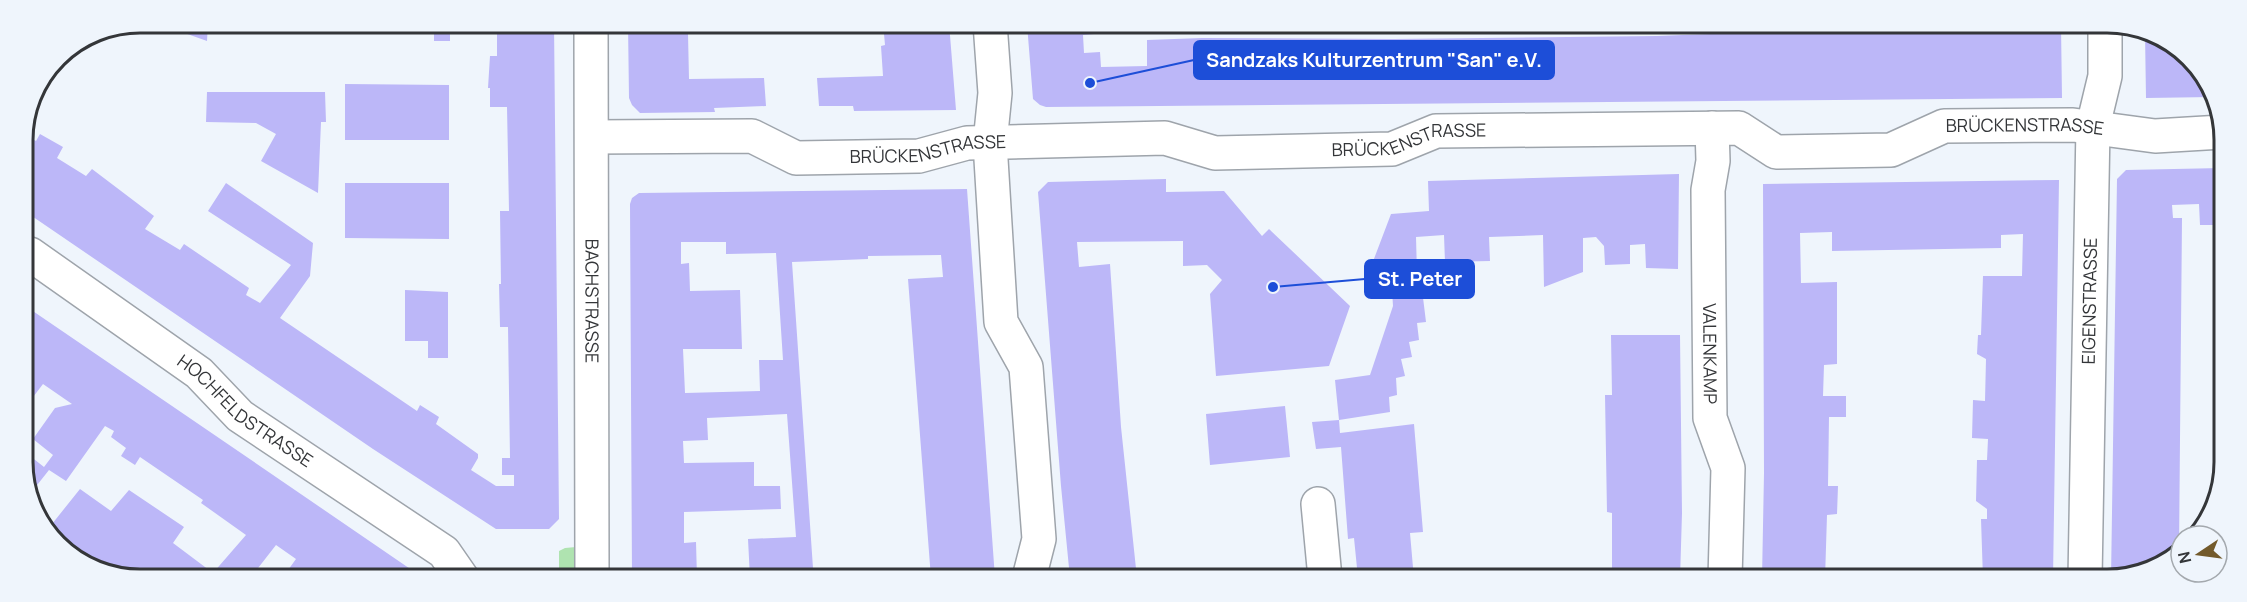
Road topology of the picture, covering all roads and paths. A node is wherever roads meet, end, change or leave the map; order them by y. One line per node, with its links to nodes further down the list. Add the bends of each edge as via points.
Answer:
1 (591, 33): 7 (street, BACHSTRASSE)
2 (991, 33): 8 (street, via 995,93)
3 (2105, 33): 4 (street, EIGENSTRASSE, via 2105,76)
4 (2092, 126): 5 (street, BRÜCKENSTRASSE, via 1944,126 1891,150 1776,152 1740,128); 6 (street, BRÜCKENSTRASSE, via 2155,136); 16 (street, EIGENSTRASSE)
5 (1712, 128): 8 (street, BRÜCKENSTRASSE, via 1436,132 1392,149 1215,153 1165,138); 15 (street, VALENKAMP, via 1713,161 1708,190 1710,418 1728,468)
6 (2213, 133)
7 (592, 137): 8 (street, BRÜCKENSTRASSE, via 752,136 796,158 920,156 968,143); 12 (street, BACHSTRASSE)
8 (990, 143): 13 (street, via 1001,322 1026,367 1039,539)
9 (33, 256): 11 (street, HOCHFELDSTRASSE, via 199,373 240,416 444,552)
10 (1318, 504): 14 (street)
11 (456, 569)
12 (592, 569)
13 (1031, 569)
14 (1324, 569)
15 (1725, 569)
16 (2085, 569)

